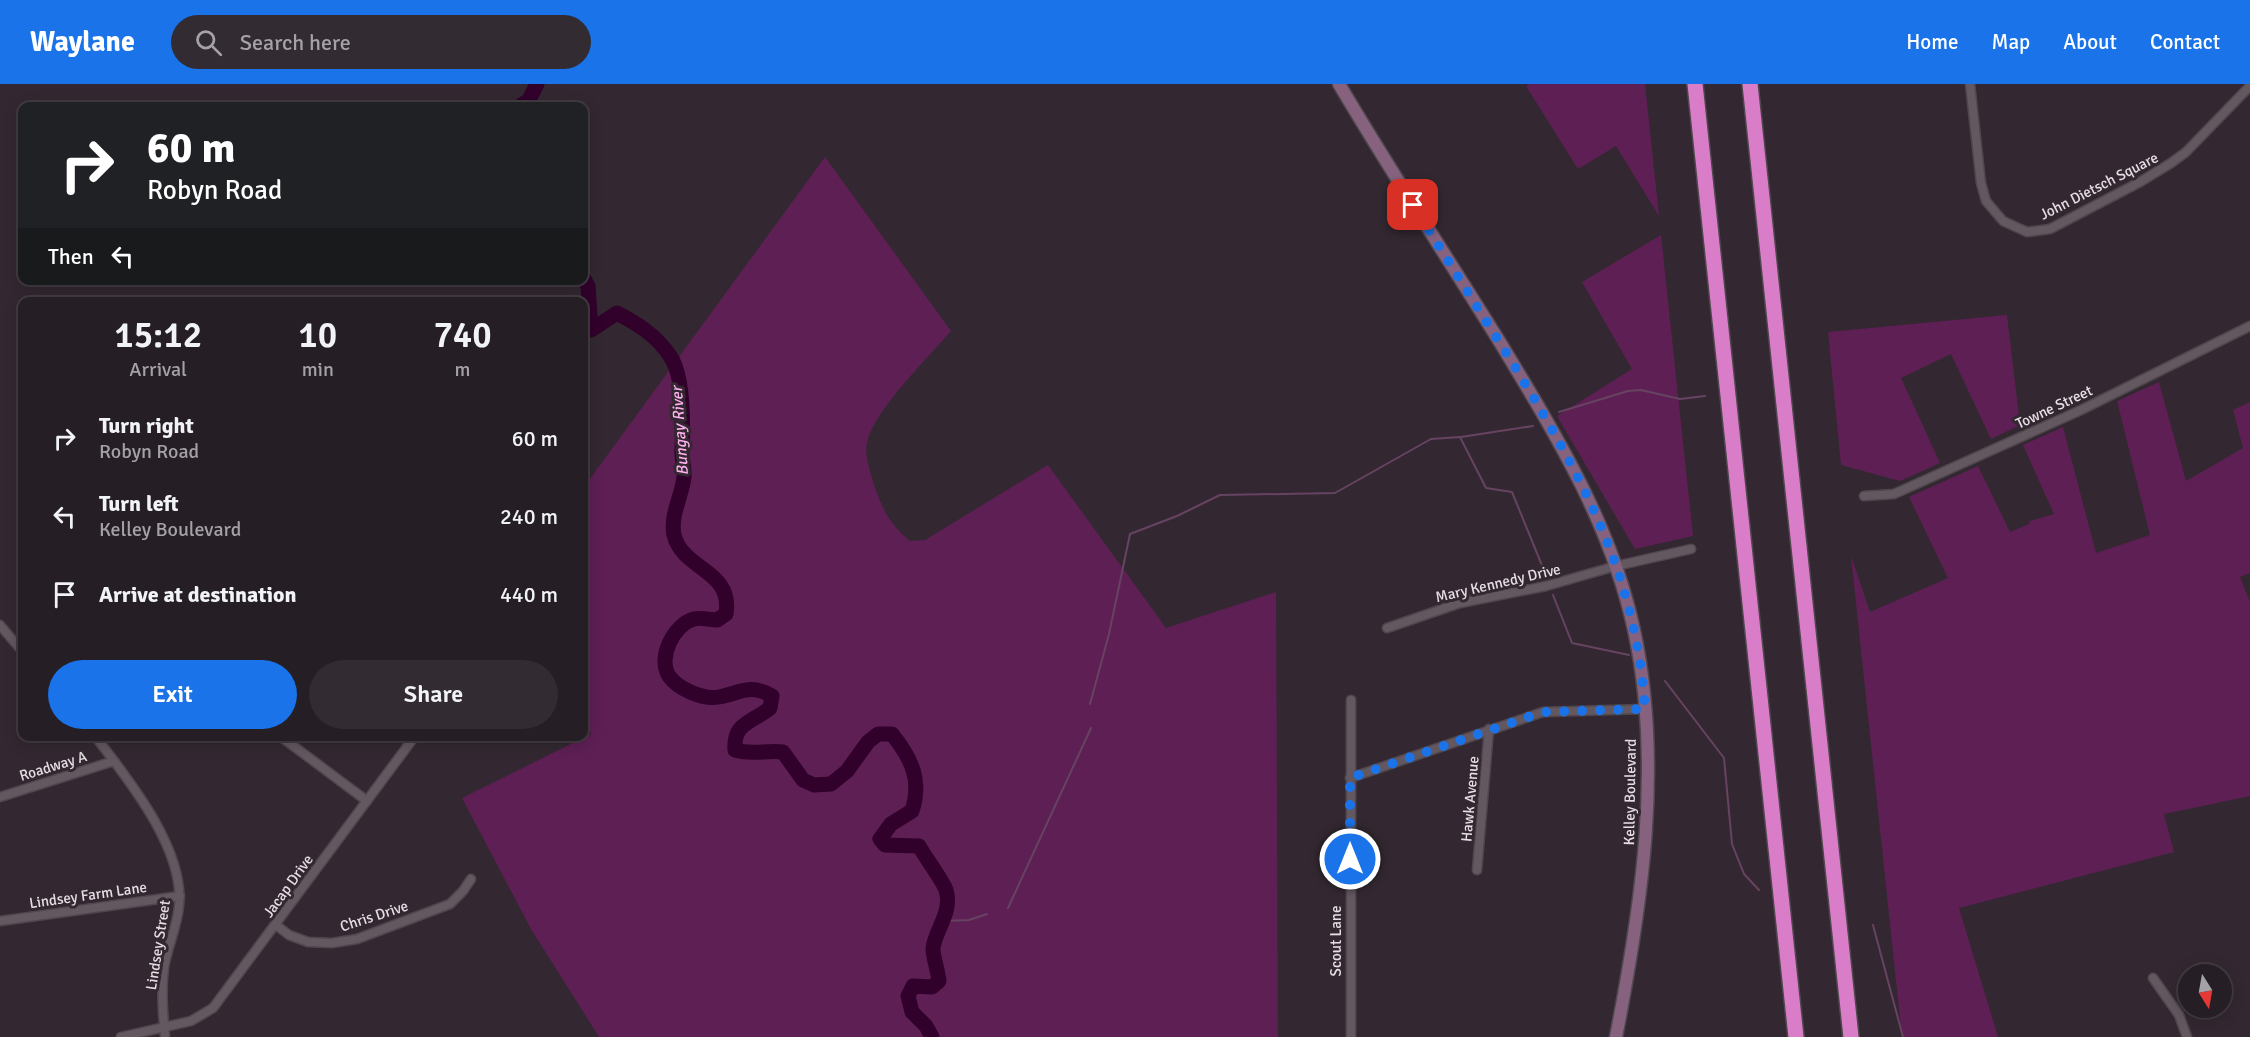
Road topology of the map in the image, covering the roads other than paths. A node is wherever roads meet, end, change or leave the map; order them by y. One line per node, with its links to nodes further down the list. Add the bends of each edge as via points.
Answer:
1 (1339, 84): 9 (main road, Kelley Boulevard, via 1552,428 1595,510)
2 (1695, 84): 34 (highway)
3 (1750, 84): 35 (highway)
4 (1971, 84): 5 (street, John Dietsch Square, via 1986,201 2003,221 2028,232 2050,230 2171,163)
5 (2250, 86)
6 (2250, 326): 7 (street, Towne Street, via 2081,410 1894,494)
7 (1864, 496)
8 (1691, 549): 9 (street)
9 (1616, 566): 11 (street, Mary Kennedy Drive, via 1546,586 1460,603); 14 (main road, Kelley Boulevard, via 1634,629)
10 (0, 625): 12 (street)
11 (1387, 628)
12 (18, 646)
13 (1352, 700): 20 (street, Scout Lane)
14 (1645, 709): 15 (street, via 1558,710); 33 (main road, Kelley Boulevard, via 1644,846)
15 (1489, 729): 20 (street); 23 (street, Hawk Avenue)
16 (99, 741): 19 (street, Lindsey Street)
17 (287, 741): 22 (street)
18 (411, 741): 22 (street, Jacap Drive)
19 (114, 761): 21 (street, Roadway A); 25 (street, Lindsey Street, via 161,834)
20 (1350, 778): 32 (street, Scout Lane)
21 (0, 797)
22 (367, 801): 27 (street, Jacap Drive)
23 (1477, 870)
24 (471, 879): 27 (street, Chris Drive, via 450,904 357,939 308,942)
25 (180, 896): 26 (street, Lindsey Farm Lane); 29 (street, Lindsey Street, via 176,930 164,966)
26 (0, 921)
27 (276, 925): 29 (street, Jacap Drive, via 213,1008 191,1021)
28 (2153, 978): 36 (street, via 2179,1015)
29 (164, 1027): 30 (street, Jacap Drive); 31 (street, Lindsey Street)
30 (121, 1037)
31 (165, 1037)
32 (1351, 1037)
33 (1616, 1037)
34 (1796, 1037)
35 (1851, 1037)
36 (2187, 1037)

